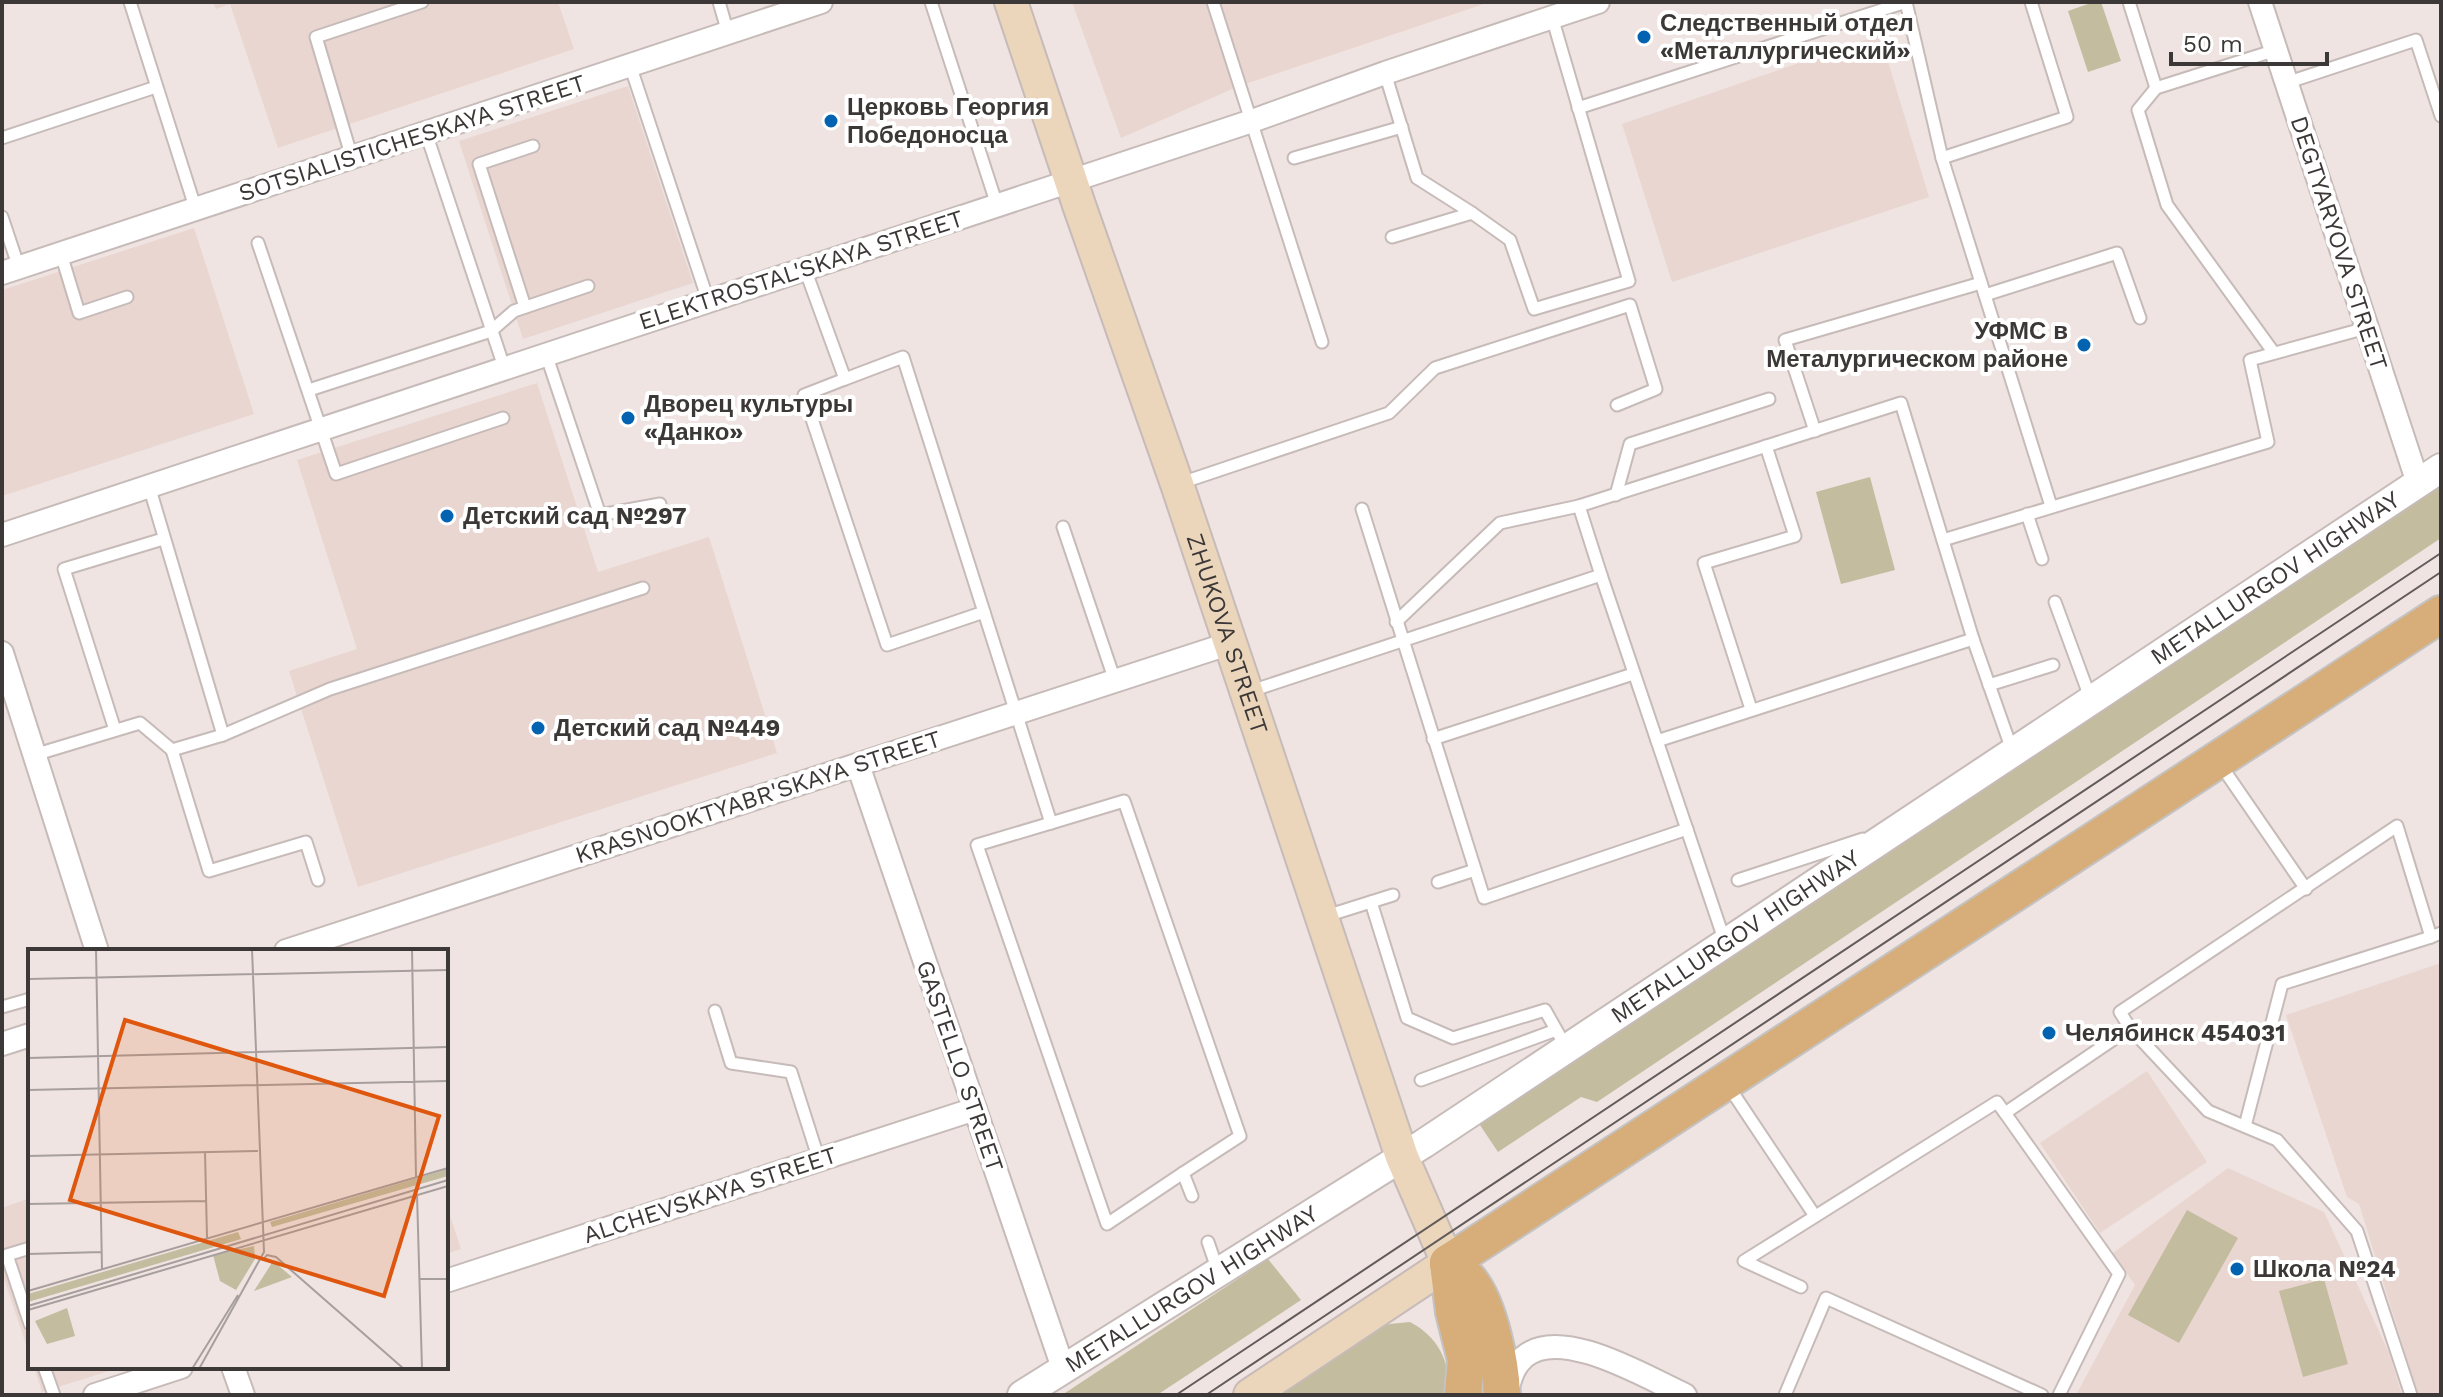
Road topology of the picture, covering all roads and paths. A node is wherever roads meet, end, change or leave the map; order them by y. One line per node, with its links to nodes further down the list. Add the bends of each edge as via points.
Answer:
1 (130, 2): 19 (lane)
2 (422, 2): 28 (lane, via 316,37)
3 (719, 2): 14 (lane)
4 (821, 2): 14 (street, SOTSIALISTICHESKAYA STREET)
5 (931, 2): 32 (lane)
6 (1011, 2): 31 (main road, ZHUKOVA STREET)
7 (1213, 2): 23 (lane)
8 (1598, 2): 13 (street, ELEKTROSTAL'SKAYA STREET)
9 (1906, 2): 21 (lane); 30 (lane)
10 (2031, 2): 30 (lane, via 2067,117)
11 (2129, 2): 20 (lane)
12 (2260, 2): 15 (street, DEGTYARYOVA STREET)
13 (1552, 17): 17 (street, ELEKTROSTAL'SKAYA STREET); 21 (lane)
14 (728, 33): 16 (street, SOTSIALISTICHESKAYA STREET)
15 (2276, 50): 18 (street, DEGTYARYOVA STREET); 20 (lane)
16 (630, 65): 25 (street, SOTSIALISTICHESKAYA STREET); 45 (lane)
17 (1385, 73): 23 (street, ELEKTROSTAL'SKAYA STREET); 24 (lane)
18 (2286, 83): 22 (lane, via 2416,40); 48 (street, DEGTYARYOVA STREET)
19 (156, 87): 26 (lane); 33 (lane)
20 (2156, 88): 52 (lane, via 2138,110 2167,205)
21 (1578, 108): 34 (lane, via 1629,281 1534,309 1510,240)
22 (2441, 116)
23 (1252, 121): 31 (street, ELEKTROSTAL'SKAYA STREET); 50 (lane)
24 (1402, 127): 29 (lane); 34 (lane, via 1417,178)
25 (426, 133): 28 (street, SOTSIALISTICHESKAYA STREET); 49 (lane)
26 (2, 138)
27 (533, 146): 46 (lane, via 479,164)
28 (352, 158): 33 (street, SOTSIALISTICHESKAYA STREET)
29 (1294, 158)
30 (1942, 158): 41 (lane)
31 (1070, 181): 32 (street, ELEKTROSTAL'SKAYA STREET); 63 (main road, ZHUKOVA STREET)
32 (997, 205): 39 (street, ELEKTROSTAL'SKAYA STREET)
33 (196, 210): 38 (street, SOTSIALISTICHESKAYA STREET)
34 (1472, 213): 36 (lane)
35 (2, 217): 40 (lane)
36 (1392, 237)
37 (258, 243): 55 (lane)
38 (61, 254): 40 (street, SOTSIALISTICHESKAYA STREET); 44 (lane, via 79,313)
39 (805, 269): 45 (street, ELEKTROSTAL'SKAYA STREET); 54 (lane)
40 (10, 271)
41 (1981, 283): 43 (lane); 60 (lane, via 1785,340)
42 (588, 286): 46 (lane)
43 (1985, 295): 47 (lane, via 2117,253); 68 (lane)
44 (127, 297)
45 (708, 300): 51 (street, ELEKTROSTAL'SKAYA STREET)
46 (525, 307): 49 (lane)
47 (2140, 318)
48 (2366, 328): 52 (lane); 62 (street, DEGTYARYOVA STREET)
49 (491, 331): 53 (lane); 55 (lane)
50 (1322, 342)
51 (546, 353): 53 (street, ELEKTROSTAL'SKAYA STREET); 66 (lane, via 600,515)
52 (2274, 353): 68 (lane, via 2250,360 2268,442)
53 (504, 367): 59 (street, ELEKTROSTAL'SKAYA STREET)
54 (845, 379): 79 (lane, via 903,357); 79 (lane, via 804,395 887,645)
55 (309, 390): 59 (lane)
56 (1769, 399): 65 (lane, via 1630,444)
57 (1617, 405): 63 (lane, via 1656,389 1630,305 1435,368 1389,413)
58 (503, 418): 59 (lane, via 336,474)
59 (320, 428): 64 (street, ELEKTROSTAL'SKAYA STREET)
60 (1815, 431): 61 (lane); 74 (lane, via 1901,403)
61 (1766, 446): 65 (lane); 92 (lane, via 1795,536 1704,563)
62 (2430, 476): 91 (street, METALLURGOV HIGHWAY)
63 (1177, 484): 84 (main road, ZHUKOVA STREET)
64 (149, 486): 72 (street, ELEKTROSTAL'SKAYA STREET); 73 (lane)
65 (1616, 495): 67 (lane)
66 (660, 504)
67 (1579, 506): 76 (lane); 81 (lane, via 1500,523)
68 (2051, 506): 70 (lane)
69 (1362, 509): 81 (lane)
70 (2027, 514): 74 (lane); 75 (lane)
71 (1063, 527): 88 (lane)
72 (2, 535)
73 (163, 539): 94 (lane, via 64,569); 95 (lane)
74 (1943, 540): 82 (lane)
75 (2042, 559)
76 (1601, 575): 83 (lane); 87 (lane)
77 (643, 588): 95 (lane, via 330,689)
78 (2055, 602): 91 (lane)
79 (984, 612): 93 (lane)
80 (2441, 614): 101 (main road)
81 (1396, 622): 83 (lane)
82 (1973, 639): 89 (lane); 92 (lane)
83 (1402, 641): 90 (lane); 96 (lane)
84 (1231, 643): 88 (street, KRASNOOKTYABR'SKAYA STREET); 90 (main road, ZHUKOVA STREET)
85 (2, 653): 100 (street)
86 (2053, 665): 89 (lane)
87 (1633, 674): 96 (lane); 97 (lane)
88 (1115, 681): 93 (street, KRASNOOKTYABR'SKAYA STREET)
89 (1989, 685): 99 (lane)
90 (1247, 692): 113 (main road, ZHUKOVA STREET)
91 (2091, 700): 99 (street, METALLURGOV HIGHWAY)
92 (1751, 709): 97 (lane)
93 (1016, 713): 102 (street, KRASNOOKTYABR'SKAYA STREET); 103 (lane)
94 (115, 730): 98 (lane, via 140,723); 100 (lane)
95 (223, 735): 98 (lane)
96 (1433, 739): 106 (lane)
97 (1657, 741): 105 (lane)
98 (172, 750): 107 (lane, via 209,871 306,842)
99 (2013, 752): 104 (street, METALLURGOV HIGHWAY)
100 (33, 755): 116 (street)
101 (2218, 760): 110 (lane); 126 (main road)
102 (858, 765): 117 (street, KRASNOOKTYABR'SKAYA STREET); 127 (street, GASTELLO STREET)
103 (1051, 823): 132 (lane, via 1124,801 1240,1136); 132 (lane, via 977,845 1107,1224)
104 (1899, 827): 108 (lane); 115 (street, METALLURGOV HIGHWAY)
105 (1687, 829): 106 (lane, via 1484,898); 115 (lane)
106 (1475, 870): 109 (lane)
107 (318, 880)
108 (1738, 880)
109 (1438, 882)
110 (2306, 889): 114 (lane, via 2397,826); 121 (lane, via 2120,1012)
111 (1393, 895): 112 (lane)
112 (1371, 902): 113 (lane); 123 (lane, via 1407,1018 1453,1038 1545,1010)
113 (1322, 917): 130 (main road, ZHUKOVA STREET)
114 (2436, 935): 129 (lane, via 2282,984)
115 (1725, 943): 123 (street, METALLURGOV HIGHWAY)
116 (96, 949)
117 (292, 949)
118 (28, 1000): 119 (lane)
119 (2, 1007)
120 (715, 1011): 131 (lane, via 731,1063 791,1072)
121 (2130, 1028): 128 (lane); 129 (lane, via 2208,1111)
122 (28, 1036): 124 (street)
123 (1561, 1039): 125 (lane); 130 (street, METALLURGOV HIGHWAY)
124 (2, 1042)
125 (1421, 1080)
126 (1725, 1082): 134 (lane); 137 (main road)
127 (975, 1109): 131 (street, ALCHEVSKAYA STREET); 142 (street, GASTELLO STREET)
128 (2005, 1113): 134 (lane, via 1997,1102); 156 (lane, via 2119,1274)
129 (2245, 1126): 157 (lane, via 2277,1140 2357,1231)
130 (1402, 1157): 137 (main road, ZHUKOVA STREET); 138 (street, METALLURGOV HIGHWAY)
131 (819, 1160): 139 (street, ALCHEVSKAYA STREET)
132 (1183, 1173): 133 (lane)
133 (1192, 1196)
134 (1815, 1216): 140 (lane, via 1744,1261)
135 (1208, 1242): 138 (lane)
136 (28, 1249): 141 (lane, via 7,1255)
137 (1448, 1263): 150 (main road); 151 (main road, via 1466,1360); 152 (main road, via 1469,1280 1484,1310)
138 (1218, 1272): 142 (street, METALLURGOV HIGHWAY)
139 (448, 1280)
140 (1801, 1287)
141 (28, 1318)
142 (1063, 1368): 149 (street, METALLURGOV HIGHWAY)
143 (45, 1369): 146 (lane)
144 (175, 1369): 147 (street)
145 (234, 1369): 148 (street)
146 (54, 1395)
147 (95, 1395)
148 (243, 1395)
149 (1022, 1395)
150 (1250, 1395)
151 (1463, 1395)
152 (1504, 1395): 153 (street, via 1513,1369 1525,1356 1541,1347 1564,1346 1595,1354)
153 (1685, 1395)
154 (1785, 1395): 155 (lane, via 1826,1298)
155 (2042, 1395)
156 (2059, 1395)
157 (2411, 1395)

